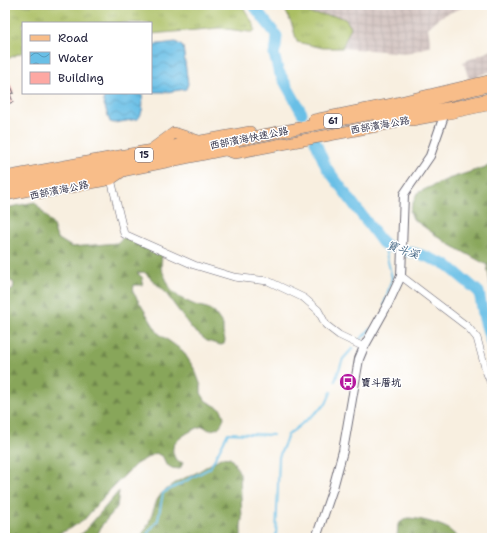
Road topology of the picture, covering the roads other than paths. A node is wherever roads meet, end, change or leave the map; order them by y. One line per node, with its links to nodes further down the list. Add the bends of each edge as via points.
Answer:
1 (492, 80): 8 (main road, 西部濱海公路 / 15, via 278,127)
2 (492, 85): 5 (main road, 西部濱海快速公路 / 61)
3 (492, 98): 5 (main road, 西部濱海快速公路 / 61, via 453,107)
4 (492, 104): 6 (main road, 西部濱海公路 / 15)
5 (387, 114): 7 (main road, 西部濱海快速公路 / 61)
6 (445, 114): 9 (main road, 西部濱海公路 / 15, via 235,153 174,133); 13 (street, via 430,156 404,194)
7 (279, 136): 10 (main road, 西部濱海快速公路 / 61); 11 (main road, 西部濱海快速公路 / 61, via 174,161)
8 (5, 177)
9 (111, 180): 12 (main road, 西部濱海公路 / 15); 14 (street, via 124,234 194,265 234,278 268,281 304,298 318,310 326,325 339,335)
10 (5, 185)
11 (5, 195)
12 (5, 200)
13 (401, 275): 14 (street); 15 (street, via 468,327 477,338)
14 (364, 347): 16 (street, via 359,359 343,451)
15 (492, 386)
16 (316, 538)

